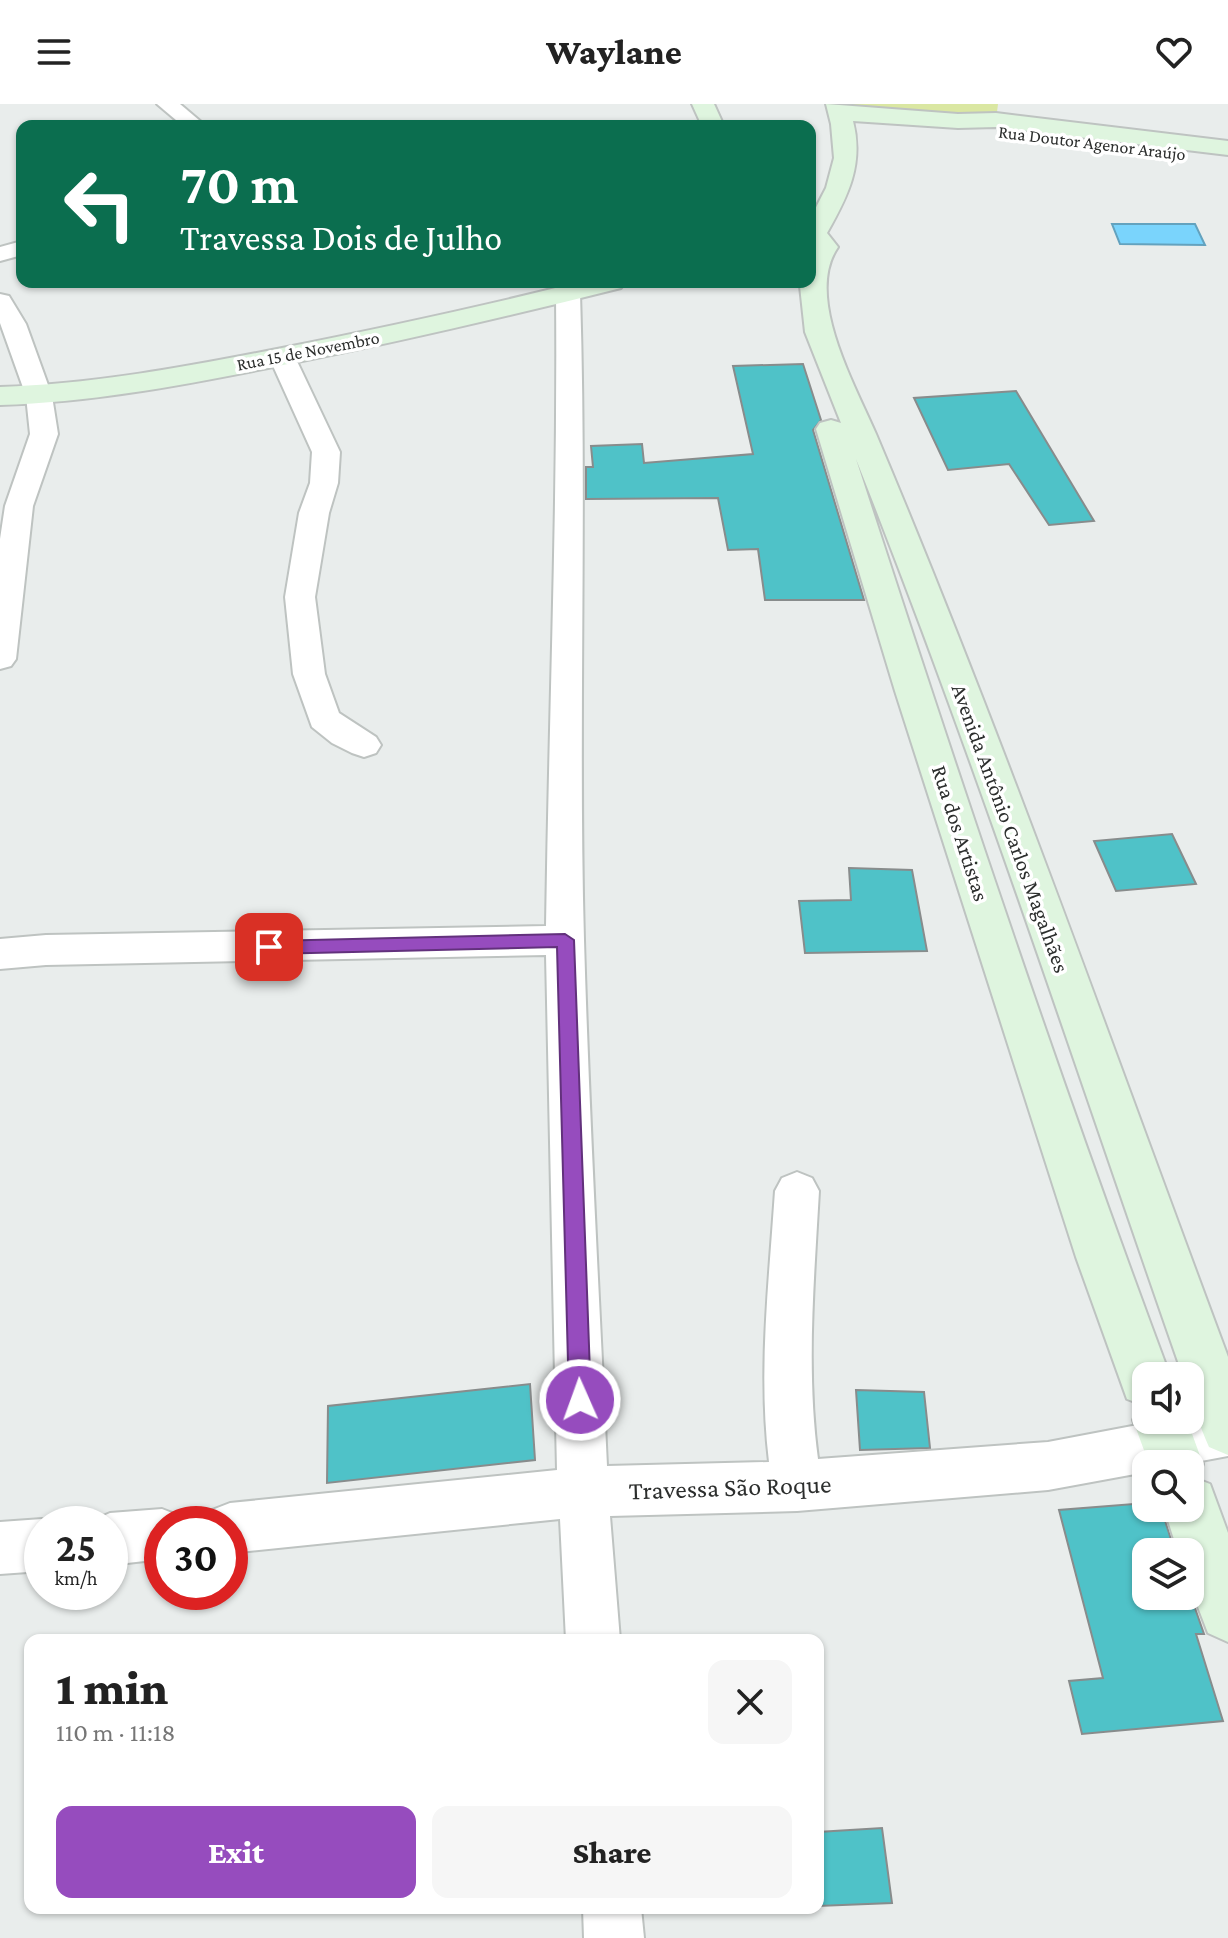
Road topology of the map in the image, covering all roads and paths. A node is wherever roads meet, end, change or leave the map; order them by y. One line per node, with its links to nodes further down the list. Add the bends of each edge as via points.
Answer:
1 (167, 104): 4 (street)
2 (839, 108): 3 (street, Rua Doutor Agenor Araújo, via 958,121); 7 (street, via 848,155 838,195)
3 (996, 119): 5 (street, Rua Doutor Agenor Araújo); 6 (street, Rua Doutor Agenor Araújo)
4 (188, 120)
5 (1228, 148)
6 (1228, 160)
7 (816, 239)
8 (588, 288): 11 (street, Rua 15 de Novembro)
9 (786, 288): 16 (street, Rua dos Artistas, via 795,325)
10 (813, 288): 16 (street, Avenida Antônio Carlos Magalhães, via 819,332)
11 (568, 293): 13 (street, Rua 15 de Novembro); 21 (street)
12 (0, 301): 15 (street)
13 (282, 357): 15 (street, Rua 15 de Novembro); 18 (street, via 326,452 300,597 309,674 324,719)
14 (0, 396): 15 (street, Rua 15 de Novembro)
15 (39, 396): 17 (street, via 44,434 19,506)
16 (865, 482): 19 (street, Avenida Antônio Carlos Magalhães); 20 (street, Rua dos Artistas)
17 (0, 659)
18 (364, 745)
19 (994, 780): 20 (street); 25 (street, Avenida Antônio Carlos Magalhães)
20 (944, 784): 24 (street, Rua dos Artistas)
21 (565, 940): 22 (street); 28 (street)
22 (0, 954)
23 (797, 1191): 27 (street, via 787,1409)
24 (1139, 1362)
25 (1228, 1431): 26 (street, Travessa São Roque)
26 (1168, 1443): 27 (street, Travessa São Roque, via 1048,1466)
27 (797, 1486): 28 (street, Travessa São Roque)
28 (583, 1492): 30 (street, Travessa São Roque); 34 (street)
29 (1196, 1522): 33 (street)
30 (248, 1526)
31 (24, 1546): 32 (street)
32 (0, 1548)
33 (1228, 1613)
34 (593, 1634)
35 (612, 1914): 36 (street)
36 (614, 1938)

